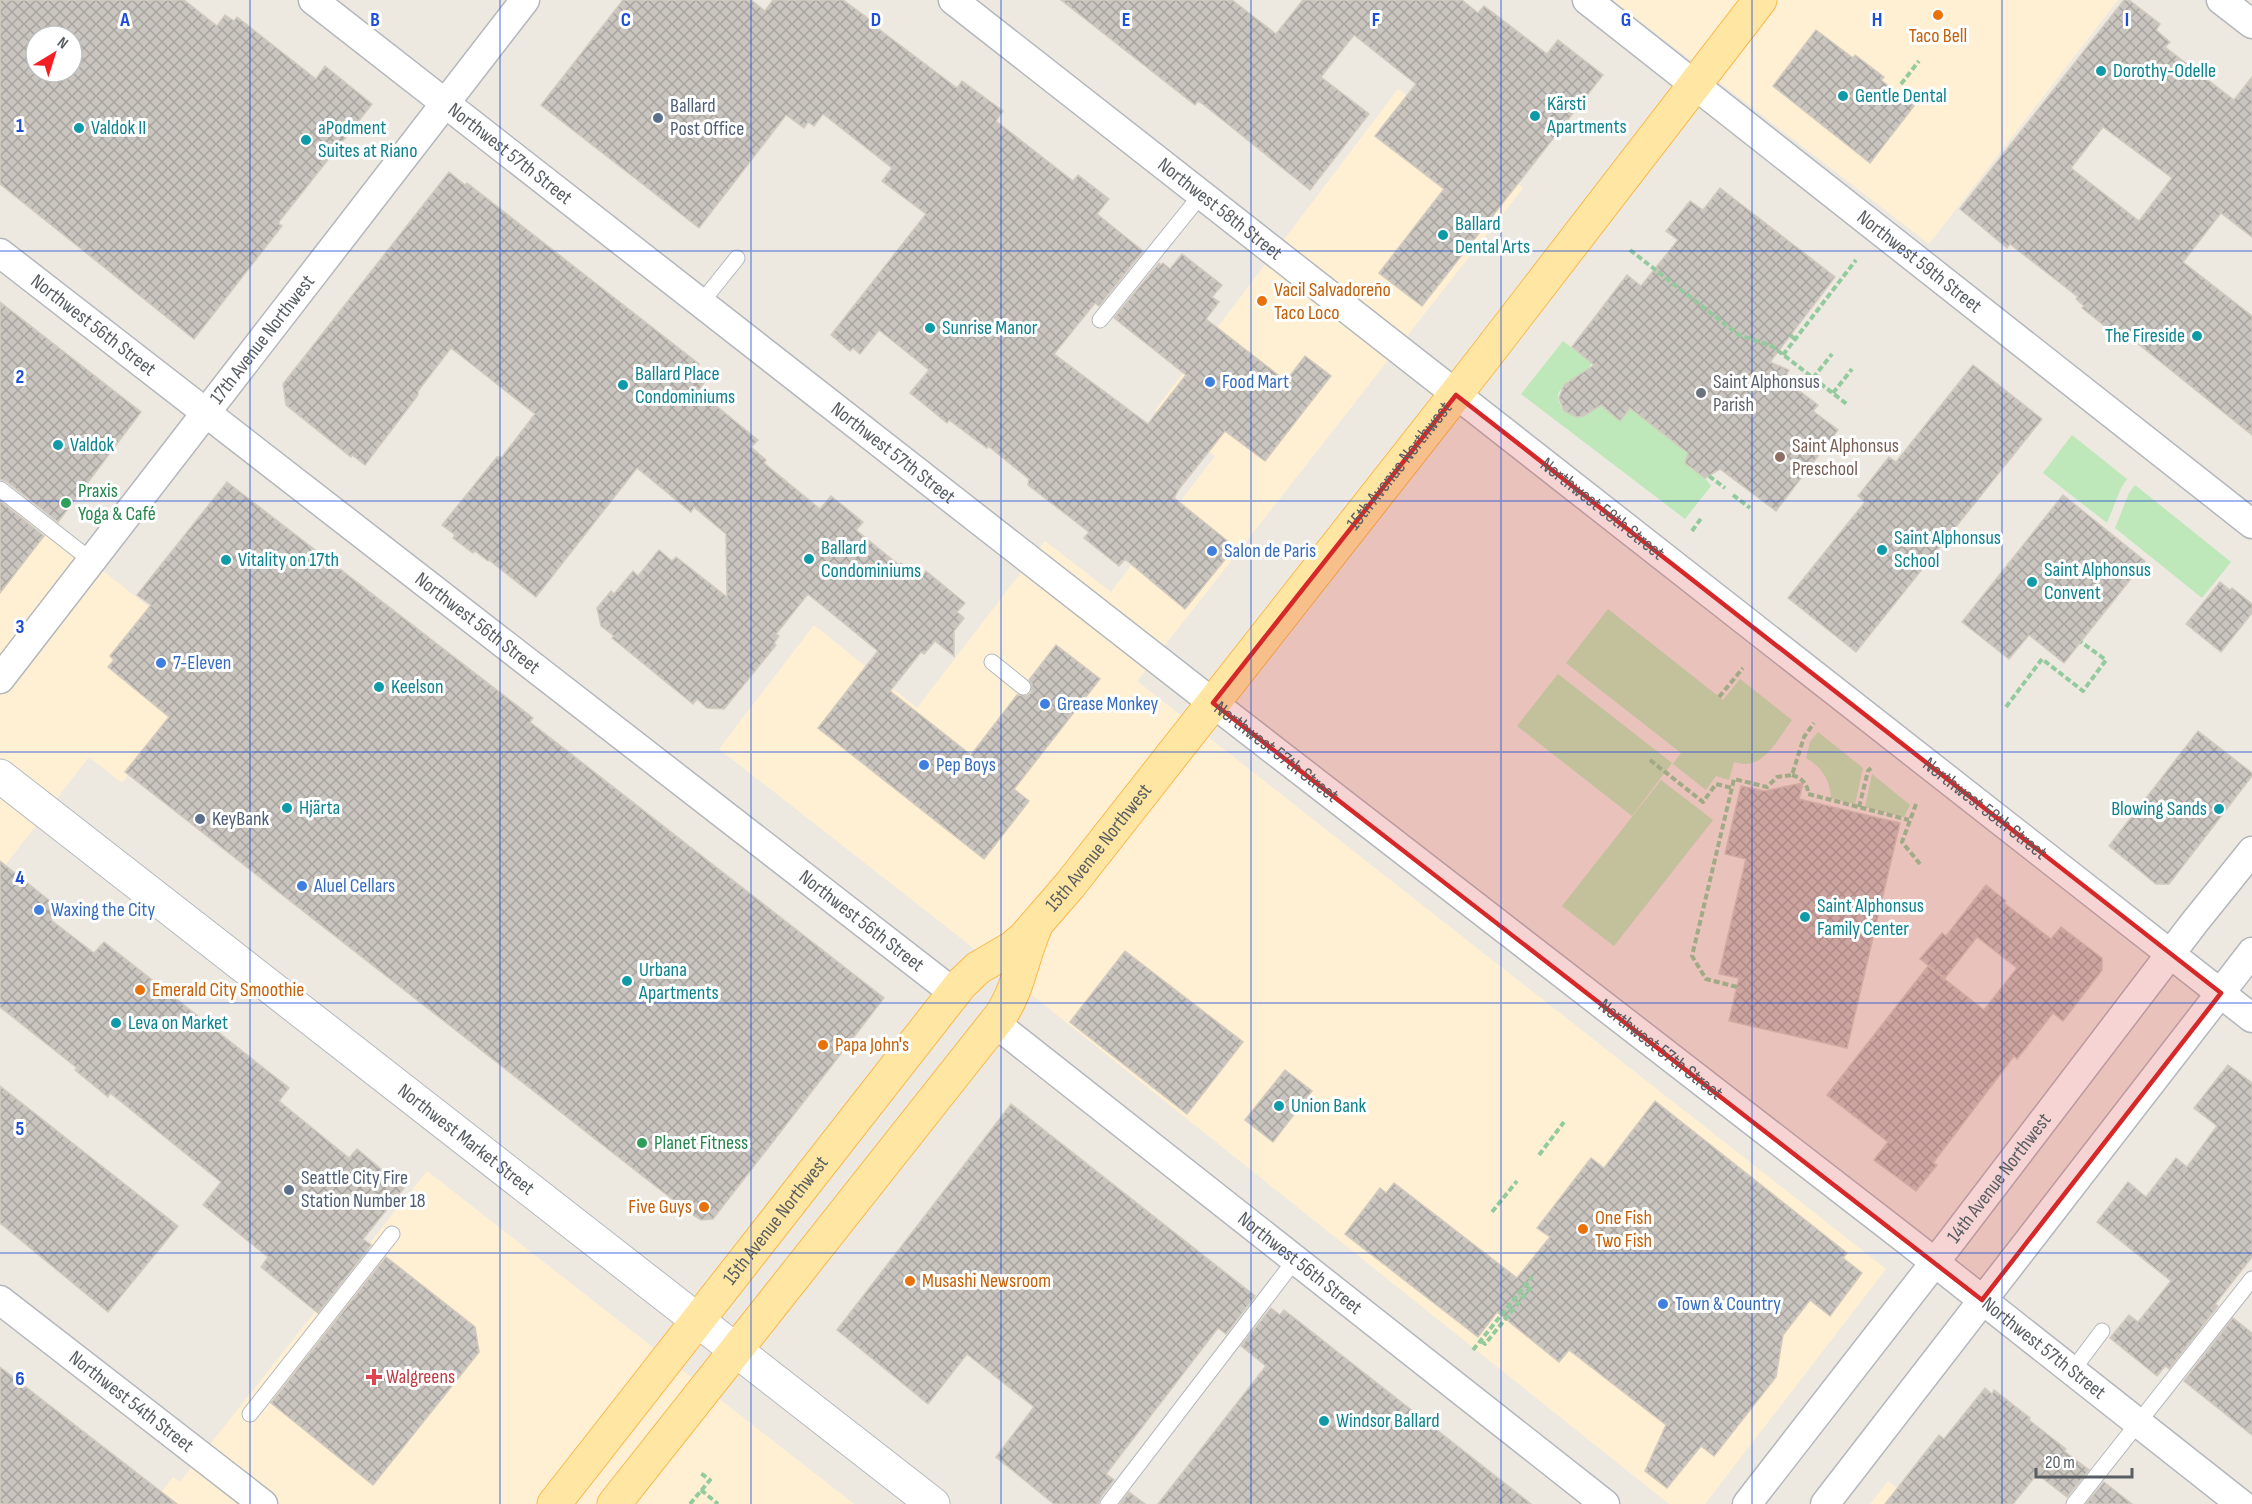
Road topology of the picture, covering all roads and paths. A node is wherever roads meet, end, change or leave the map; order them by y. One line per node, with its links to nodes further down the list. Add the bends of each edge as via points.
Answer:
1 (313, 0): 11 (street, Northwest 57th Street)
2 (952, 0): 12 (street, Northwest 58th Street)
3 (1587, 0): 9 (street, Northwest 59th Street)
4 (1760, 0): 9 (main road, 15th Avenue Northwest)
5 (2221, 0): 7 (street)
6 (519, 9): 11 (street, 17th Avenue Northwest)
7 (2252, 24)
8 (1919, 62): 10 (path)
9 (1695, 84): 26 (main road, 15th Avenue Northwest); 35 (street, Northwest 59th Street)
10 (1901, 84)
11 (446, 103): 17 (street, Northwest 57th Street); 28 (street, 17th Avenue Northwest)
12 (1201, 195): 18 (lane); 26 (street, Northwest 58th Street)
13 (1630, 250): 22 (path, via 1739,335 1772,346)
14 (0, 253): 28 (street, Northwest 56th Street)
15 (737, 258): 17 (lane)
16 (1857, 260): 20 (path)
17 (701, 303): 44 (street, Northwest 57th Street)
18 (1100, 320)
19 (1790, 335): 20 (path)
20 (1795, 339): 22 (path)
21 (1832, 354): 24 (path)
22 (1783, 355): 24 (path)
23 (1852, 369): 25 (path)
24 (1814, 378): 25 (path)
25 (1833, 393): 27 (path)
26 (1456, 395): 44 (main road, 15th Avenue Northwest); 59 (street, Northwest 58th Street)
27 (1848, 405)
28 (206, 414): 37 (street, 17th Avenue Northwest); 61 (street, Northwest 56th Street)
29 (1709, 476): 31 (path)
30 (0, 489): 37 (lane)
31 (1725, 489)
32 (1733, 495): 33 (path)
33 (1750, 508)
34 (1702, 517): 36 (path)
35 (2252, 524)
36 (1692, 531)
37 (92, 561): 41 (street, 17th Avenue Northwest)
38 (2081, 642): 45 (path, via 2106,660 2083,691 2042,659)
39 (992, 662): 42 (lane)
40 (1743, 668): 43 (path)
41 (0, 679)
42 (1023, 687)
43 (1719, 698)
44 (1213, 703): 57 (main road, 15th Avenue Northwest); 71 (street, Northwest 57th Street)
45 (2006, 707)
46 (1814, 723): 49 (path, via 1804,737)
47 (1650, 760): 51 (path, via 1703,802 1716,784)
48 (1871, 768): 53 (path)
49 (1792, 775): 51 (path, via 1777,777 1767,787 1734,778); 53 (path, via 1802,780 1808,794)
50 (0, 776): 76 (main road, Northwest Market Street)
51 (1732, 788): 60 (path, via 1692,957 1706,979)
52 (1916, 804): 54 (path)
53 (1859, 807): 54 (path)
54 (1909, 820): 56 (path, via 1902,842)
55 (2252, 852): 59 (street, 14th Avenue Northwest)
56 (1920, 864)
57 (1036, 927): 61 (main road, 15th Avenue Northwest, via 1012,948 978,968); 64 (main road, 15th Avenue Northwest, via 1011,1001)
58 (2252, 952): 62 (street)
59 (2171, 954): 62 (street, Northwest 58th Street); 71 (street, 14th Avenue Northwest)
60 (1737, 987)
61 (954, 993): 76 (main road, 15th Avenue Northwest)
62 (2221, 993): 63 (street, Northwest 58th Street); 75 (street)
63 (2252, 1018)
64 (995, 1023): 70 (street, Northwest 56th Street); 78 (main road, 15th Avenue Northwest)
65 (1564, 1122): 66 (path)
66 (1539, 1155)
67 (1517, 1181): 68 (path)
68 (1492, 1212)
69 (392, 1233): 81 (lane)
70 (1294, 1260): 91 (lane); 92 (street, Northwest 56th Street)
71 (1935, 1262): 75 (street, Northwest 57th Street); 93 (street, 14th Avenue Northwest)
72 (1532, 1277): 79 (path, via 1526,1284 1531,1287 1485,1344 1481,1341)
73 (2252, 1279): 82 (lane)
74 (0, 1300): 85 (street, Northwest 54th Street)
75 (1982, 1300): 80 (street, Northwest 57th Street); 94 (street)
76 (698, 1320): 78 (main road, Northwest Market Street); 86 (main road, 15th Avenue Northwest)
77 (2102, 1331): 80 (lane)
78 (736, 1350): 87 (main road, 15th Avenue Northwest); 90 (main road, Northwest Market Street)
79 (1473, 1350)
80 (2072, 1371): 82 (street, Northwest 57th Street)
81 (250, 1414)
82 (2138, 1423): 95 (lane); 96 (street, Northwest 57th Street)
83 (699, 1472): 84 (path, via 710,1480)
84 (701, 1491): 88 (path); 89 (path)
85 (262, 1504)
86 (554, 1504)
87 (614, 1504)
88 (690, 1504)
89 (718, 1504)
90 (933, 1504)
91 (1108, 1504)
92 (1605, 1504)
93 (1747, 1504)
94 (1825, 1504)
95 (2074, 1504)
96 (2241, 1504)

